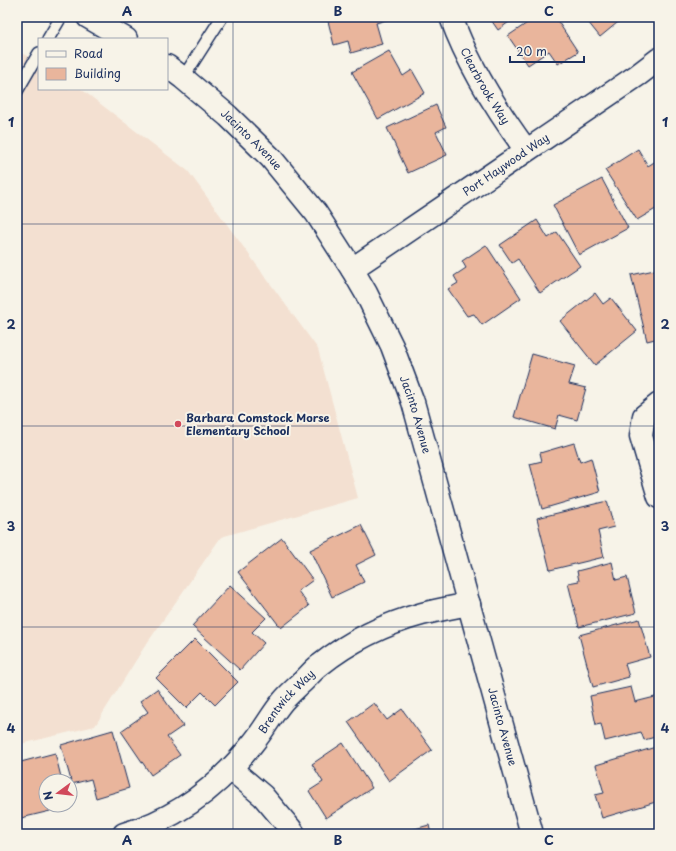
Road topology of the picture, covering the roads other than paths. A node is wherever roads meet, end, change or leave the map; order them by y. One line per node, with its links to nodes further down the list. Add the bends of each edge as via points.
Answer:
1 (61, 17): 5 (lane)
2 (88, 17): 6 (street)
3 (222, 17): 9 (lane)
4 (452, 17): 11 (street, Clearbrook Way, via 472,67)
5 (49, 38)
6 (124, 38)
7 (38, 56): 10 (lane)
8 (659, 59): 11 (street, Port Haywood Way)
9 (175, 72): 12 (street, Jacinto Avenue, via 228,116 271,158 316,213)
10 (17, 91)
11 (526, 150): 12 (street, Port Haywood Way)
12 (352, 269): 15 (street, Jacinto Avenue, via 392,346 413,402)
13 (659, 404): 14 (street, via 644,416 641,436)
14 (659, 497)
15 (469, 604): 16 (street, Brentwick Way, via 392,623 352,642 319,665 284,700); 19 (street, Jacinto Avenue)
16 (231, 769): 17 (street, Brentwick Way, via 186,806); 18 (street, via 263,796)
17 (124, 834)
18 (294, 834)
19 (532, 834)

